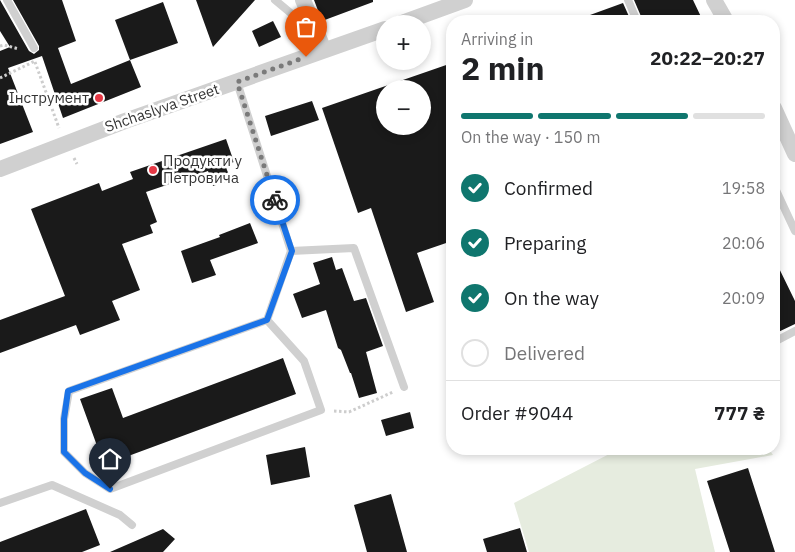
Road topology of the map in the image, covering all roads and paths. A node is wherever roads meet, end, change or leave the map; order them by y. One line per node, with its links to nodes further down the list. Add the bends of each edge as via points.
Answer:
1 (7, 0): 11 (lane)
2 (275, 0): 12 (lane, via 316,34)
3 (303, 0): 12 (street)
4 (465, 0): 7 (street)
5 (628, 0): 8 (lane)
6 (714, 0): 9 (street)
7 (423, 15)
8 (634, 15)
9 (723, 15)
10 (376, 32): 12 (street, Shchaslyva Street)
11 (34, 48): 13 (path)
12 (324, 50): 15 (street, Shchaslyva Street)
13 (36, 62): 14 (path); 17 (path)
14 (0, 78)
15 (237, 82): 17 (street, Shchaslyva Street); 23 (lane)
16 (780, 124): 18 (street)
17 (66, 143): 19 (path); 20 (street, Shchaslyva Street)
18 (795, 154)
19 (77, 164)
20 (0, 169)
21 (780, 199): 22 (lane)
22 (795, 232)
23 (292, 251): 24 (lane); 27 (lane, via 354,248)
24 (267, 320): 28 (lane, via 304,361); 28 (lane, via 68,391 64,452 85,473 110,489)
25 (795, 331): 26 (lane)
26 (780, 339)
27 (404, 387): 28 (path, via 349,412)
28 (321, 410)
29 (0, 503): 30 (lane, via 52,485 120,515)
30 (132, 525)

